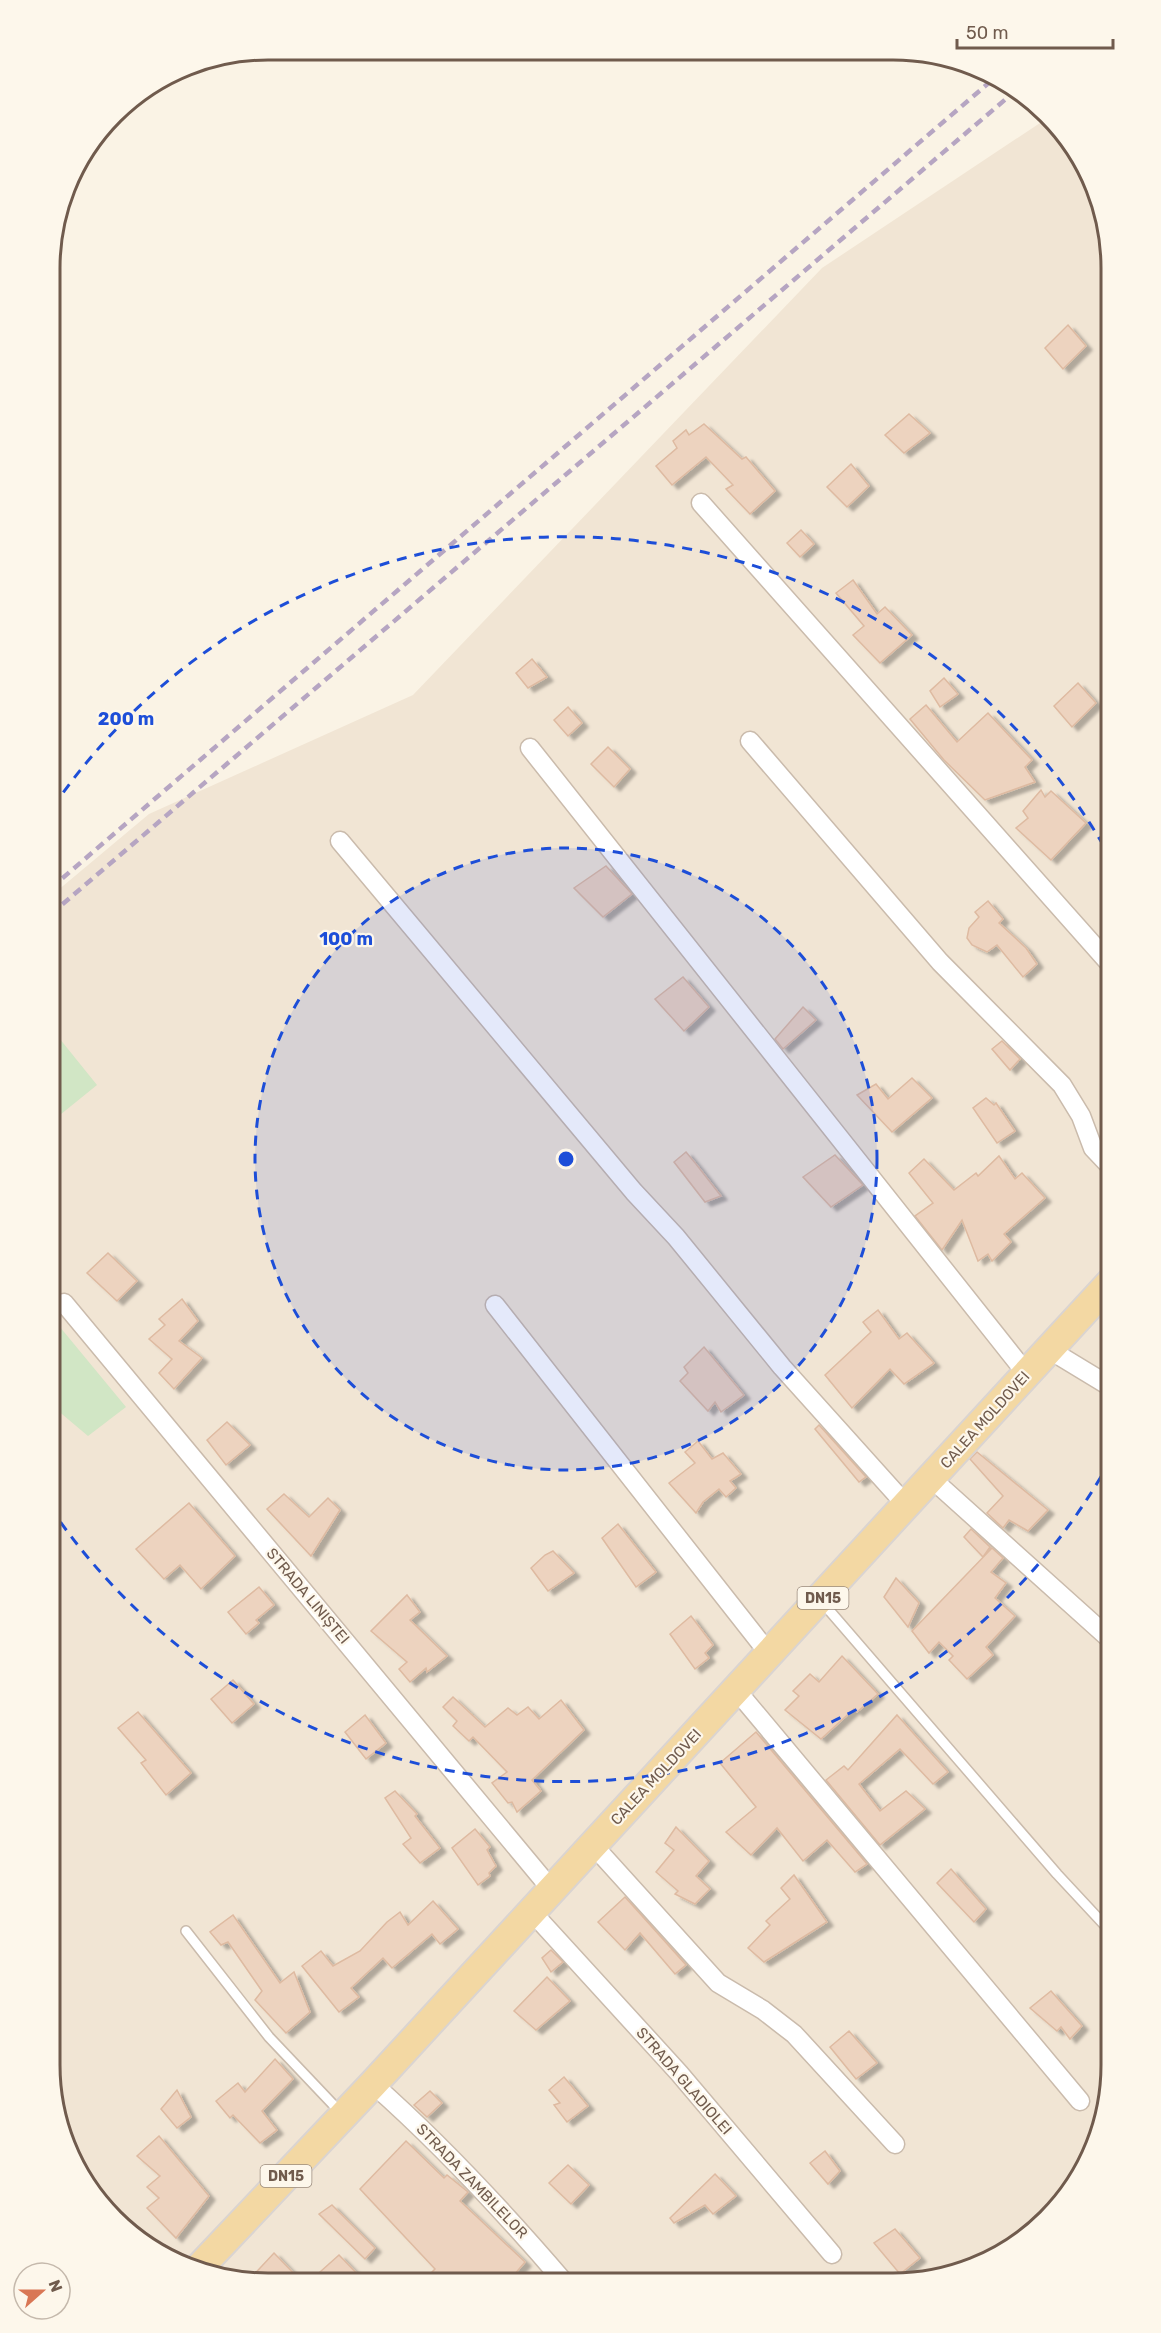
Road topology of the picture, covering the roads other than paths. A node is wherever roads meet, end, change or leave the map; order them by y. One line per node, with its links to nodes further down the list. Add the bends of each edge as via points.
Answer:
1 (701, 503): 5 (street)
2 (750, 741): 6 (street, via 940,962 1062,1085)
3 (530, 748): 11 (street)
4 (340, 841): 14 (street, via 782,1367)
5 (1101, 954)
6 (1101, 1156)
7 (1101, 1293): 10 (main road, CALEA MOLDOVEI / DN15)
8 (64, 1303): 20 (street, STRADA LINIȘTEI)
9 (495, 1305): 17 (street)
10 (1050, 1350): 11 (main road, CALEA MOLDOVEI / DN15); 12 (street)
11 (1026, 1373): 13 (main road, CALEA MOLDOVEI / DN15)
12 (1101, 1382)
13 (932, 1479): 14 (main road, CALEA MOLDOVEI / DN15); 16 (street)
14 (907, 1506): 15 (main road, CALEA MOLDOVEI / DN15)
15 (820, 1600): 17 (main road, CALEA MOLDOVEI / DN15); 22 (lane)
16 (1101, 1631)
17 (770, 1655): 18 (main road, CALEA MOLDOVEI / DN15)
18 (736, 1691): 19 (main road, CALEA MOLDOVEI / DN15); 25 (street)
19 (593, 1845): 20 (main road, CALEA MOLDOVEI / DN15); 27 (street, via 718,1983 764,2010 794,2034)
20 (551, 1889): 21 (main road, CALEA MOLDOVEI / DN15)
21 (532, 1912): 24 (main road, CALEA MOLDOVEI / DN15); 28 (street, STRADA GLADIOLEI, via 679,2073)
22 (1101, 1921)
23 (186, 1931): 26 (lane, via 269,2037)
24 (374, 2084): 26 (main road, CALEA MOLDOVEI / DN15); 30 (street, STRADA ZAMBILELOR, via 428,2132)
25 (1080, 2102)
26 (344, 2115): 29 (main road, CALEA MOLDOVEI / DN15)
27 (895, 2144)
28 (832, 2254)
29 (204, 2262)
30 (556, 2273)

